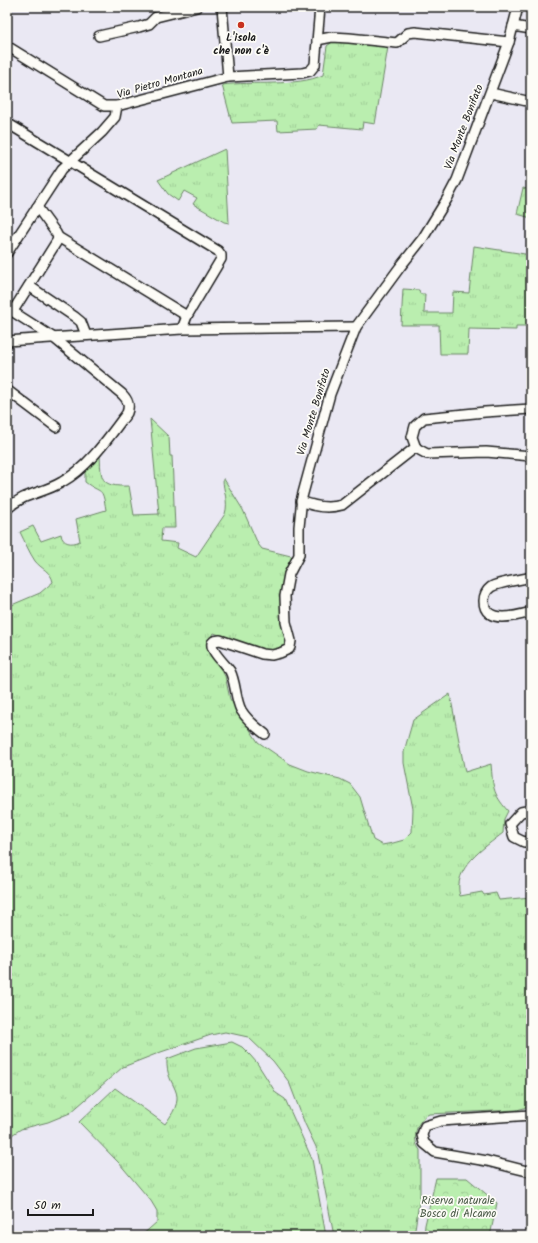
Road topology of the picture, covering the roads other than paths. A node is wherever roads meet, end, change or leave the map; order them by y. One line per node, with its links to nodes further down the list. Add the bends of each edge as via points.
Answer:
1 (196, 7): 7 (street, via 156,17 149,24 139,27)
2 (222, 7): 11 (street)
3 (320, 7): 8 (street, Via Pietro Montana)
4 (518, 7): 5 (street, Via Monte Bonifato)
5 (513, 26): 6 (street); 9 (street, Via Monte Bonifato)
6 (531, 29)
7 (99, 36)
8 (317, 40): 9 (street, via 332,37 397,43 415,32); 11 (street, Via Pietro Montana, via 315,65 310,71)
9 (509, 42): 12 (street, Via Monte Bonifato)
10 (7, 46): 14 (street, via 104,106)
11 (228, 77): 14 (street, Via Pietro Montana)
12 (491, 93): 13 (street); 23 (street, Via Monte Bonifato, via 447,199 423,238)
13 (531, 102)
14 (117, 106): 16 (street, Via Pietro Montana, via 115,117)
15 (7, 123): 16 (street)
16 (71, 161): 17 (street, Via Pietro Montana, via 62,169); 22 (street, via 221,255)
17 (37, 207): 18 (street); 19 (street, Via Pietro Montana)
18 (58, 237): 20 (street); 22 (street)
19 (7, 253)
20 (29, 286): 21 (street); 25 (street, via 81,322)
21 (10, 310): 26 (street)
22 (187, 316): 24 (street)
23 (356, 328): 24 (street); 33 (street, Via Monte Bonifato, via 330,394)
24 (182, 329): 25 (street)
25 (86, 335): 26 (street)
26 (54, 338): 27 (street); 34 (street, via 127,398 129,408 103,445 72,476 48,489 20,498)
27 (7, 341)
28 (7, 390): 30 (street)
29 (531, 409): 31 (street, via 424,418 412,431)
30 (56, 427)
31 (416, 447): 32 (street, via 427,454 486,452); 33 (street, via 342,505 325,507)
32 (531, 456)
33 (301, 501): 37 (street, Via Monte Bonifato, via 299,555 290,574 285,596 286,622 291,641 289,649 272,655 217,640 211,646 232,677 241,710)
34 (7, 509)
35 (531, 577): 36 (street, via 494,586 489,589 484,599 486,610 495,616 516,616)
36 (531, 612)
37 (265, 734)
38 (531, 810): 39 (street, via 521,812 510,824 514,837 524,842)
39 (531, 841)
40 (531, 1115): 41 (street, via 441,1121 425,1126 422,1135 424,1143 436,1152)
41 (531, 1172)

